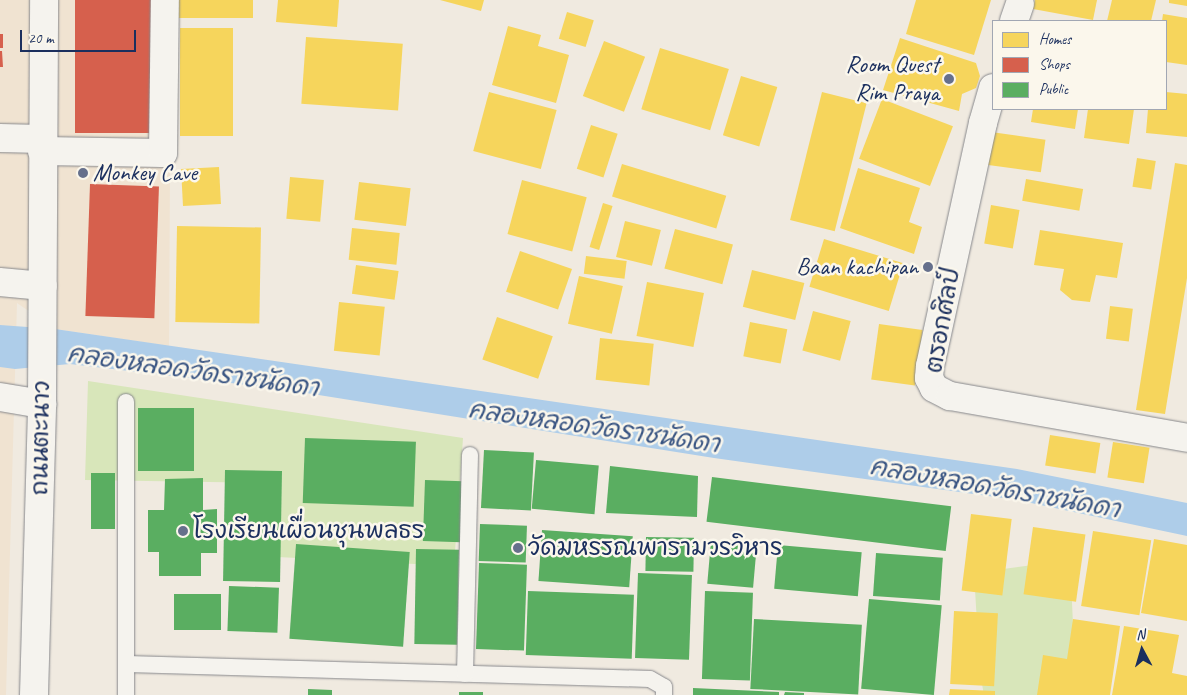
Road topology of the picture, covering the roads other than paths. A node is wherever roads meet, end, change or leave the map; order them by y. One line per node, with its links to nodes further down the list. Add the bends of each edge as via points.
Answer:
1 (44, 0): 5 (street, ถนนตะนาว)
2 (165, 0): 5 (street, via 164,153)
3 (992, 92): 11 (street, ตรอกศิลป์, via 930,366 929,378 934,388 950,396)
4 (0, 138): 5 (street)
5 (42, 145): 7 (street, ถนนตะนาว)
6 (0, 282): 7 (street)
7 (43, 286): 8 (street, ถนนตะนาว)
8 (42, 392): 9 (street); 15 (street, ถนนตะนาว)
9 (0, 397)
10 (126, 402): 13 (lane)
11 (1187, 438)
12 (470, 455): 14 (lane)
13 (127, 664): 14 (lane); 16 (lane)
14 (465, 674): 17 (lane, via 650,679 664,687)
15 (34, 695)
16 (126, 695)
17 (664, 695)

